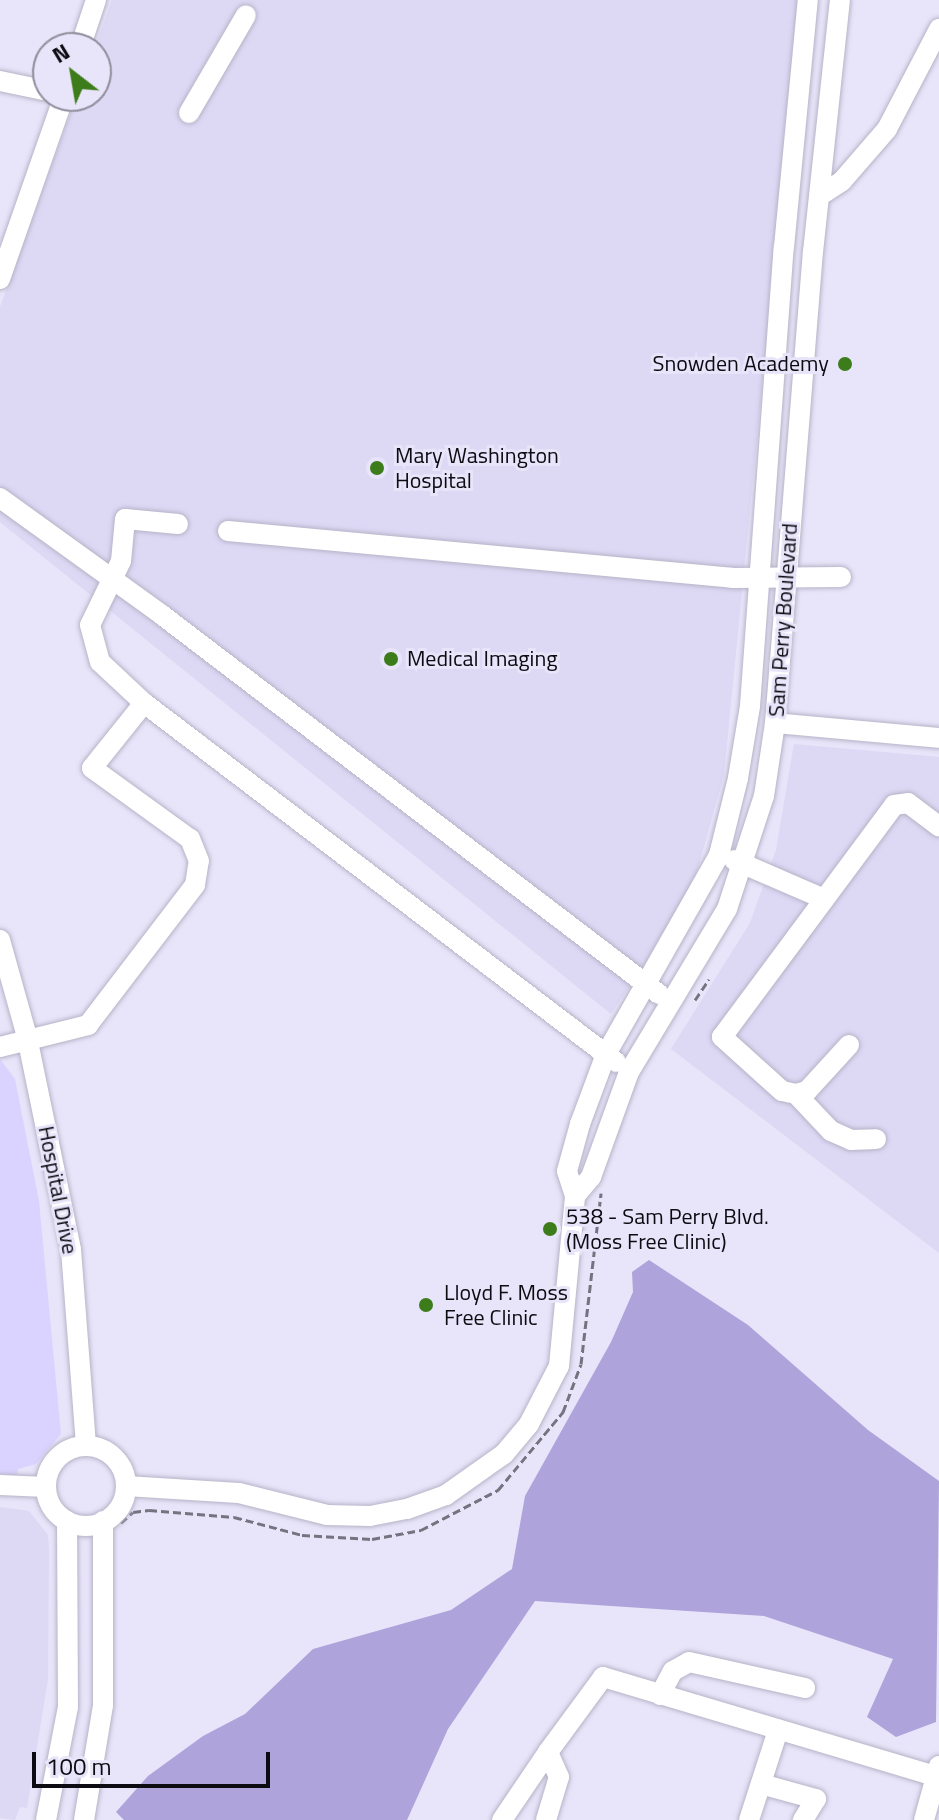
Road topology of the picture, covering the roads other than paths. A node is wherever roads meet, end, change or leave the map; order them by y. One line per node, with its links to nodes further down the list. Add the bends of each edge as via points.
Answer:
1 (96, 0): 6 (street)
2 (808, 0): 7 (street, Sam Perry Boulevard)
3 (840, 0): 8 (street, Sam Perry Boulevard)
4 (246, 15): 12 (street)
5 (939, 29): 13 (street, via 887,129 842,181)
6 (85, 32)
7 (802, 50): 8 (street); 19 (street, Sam Perry Boulevard)
8 (833, 52): 13 (street, Sam Perry Boulevard)
9 (0, 81): 10 (street)
10 (32, 88)
11 (58, 112): 14 (street)
12 (189, 113)
13 (819, 196): 20 (street, Sam Perry Boulevard)
14 (0, 279)
15 (0, 498): 21 (street)
16 (178, 524): 21 (street, via 125,519 121,561)
17 (228, 531): 19 (street)
18 (841, 577): 20 (street)
19 (761, 578): 20 (street); 26 (street, Sam Perry Boulevard, via 750,706)
20 (785, 578): 23 (street, Sam Perry Boulevard)
21 (113, 580): 22 (street, via 96,606 89,638 100,662); 30 (street)
22 (144, 703): 32 (street, via 92,768 190,839 199,861 195,885 88,1025); 35 (street)
23 (775, 723): 24 (street); 27 (street, Sam Perry Boulevard, via 761,809)
24 (939, 738)
25 (939, 826): 28 (street, via 908,803 894,805)
26 (719, 855): 27 (street); 30 (street, Sam Perry Boulevard)
27 (744, 863): 28 (street); 31 (street, Sam Perry Boulevard)
28 (824, 899): 37 (street, via 723,1031 725,1043 782,1091)
29 (0, 940): 32 (street, Hospital Drive)
30 (648, 985): 31 (street); 35 (street, Sam Perry Boulevard)
31 (679, 1008): 36 (street, Sam Perry Boulevard)
32 (27, 1037): 34 (street); 40 (street, Hospital Drive, via 71,1250)
33 (849, 1045): 37 (street, via 807,1091)
34 (0, 1047)
35 (606, 1054): 36 (street); 39 (street, Sam Perry Boulevard, via 567,1171)
36 (629, 1072): 39 (street, Sam Perry Boulevard, via 591,1177)
37 (796, 1094): 38 (street, via 831,1131 851,1140)
38 (876, 1139)
39 (575, 1196): 42 (street, Sam Perry Boulevard, via 559,1366 520,1436 469,1482 436,1499 370,1516 318,1514 239,1493)
40 (86, 1445): 42 (street, via 110,1453); 43 (street, via 62,1453 47,1474)
41 (0, 1485): 43 (street)
42 (126, 1486): 45 (street)
43 (46, 1487): 44 (street, via 53,1510)
44 (67, 1521): 45 (street); 53 (street, via 68,1707)
45 (111, 1524): 54 (street, via 103,1705)
46 (805, 1688): 47 (street, via 689,1662 673,1671)
47 (660, 1695): 48 (street); 49 (street, via 603,1677)
48 (778, 1730): 50 (street); 51 (street)
49 (548, 1752): 55 (street); 56 (street, via 559,1777)
50 (937, 1771): 52 (street)
51 (761, 1784): 57 (street); 58 (street, via 816,1799)
52 (935, 1800): 59 (street)
53 (46, 1820)
54 (84, 1820)
55 (502, 1820)
56 (546, 1820)
57 (749, 1820)
58 (803, 1820)
59 (924, 1820)

